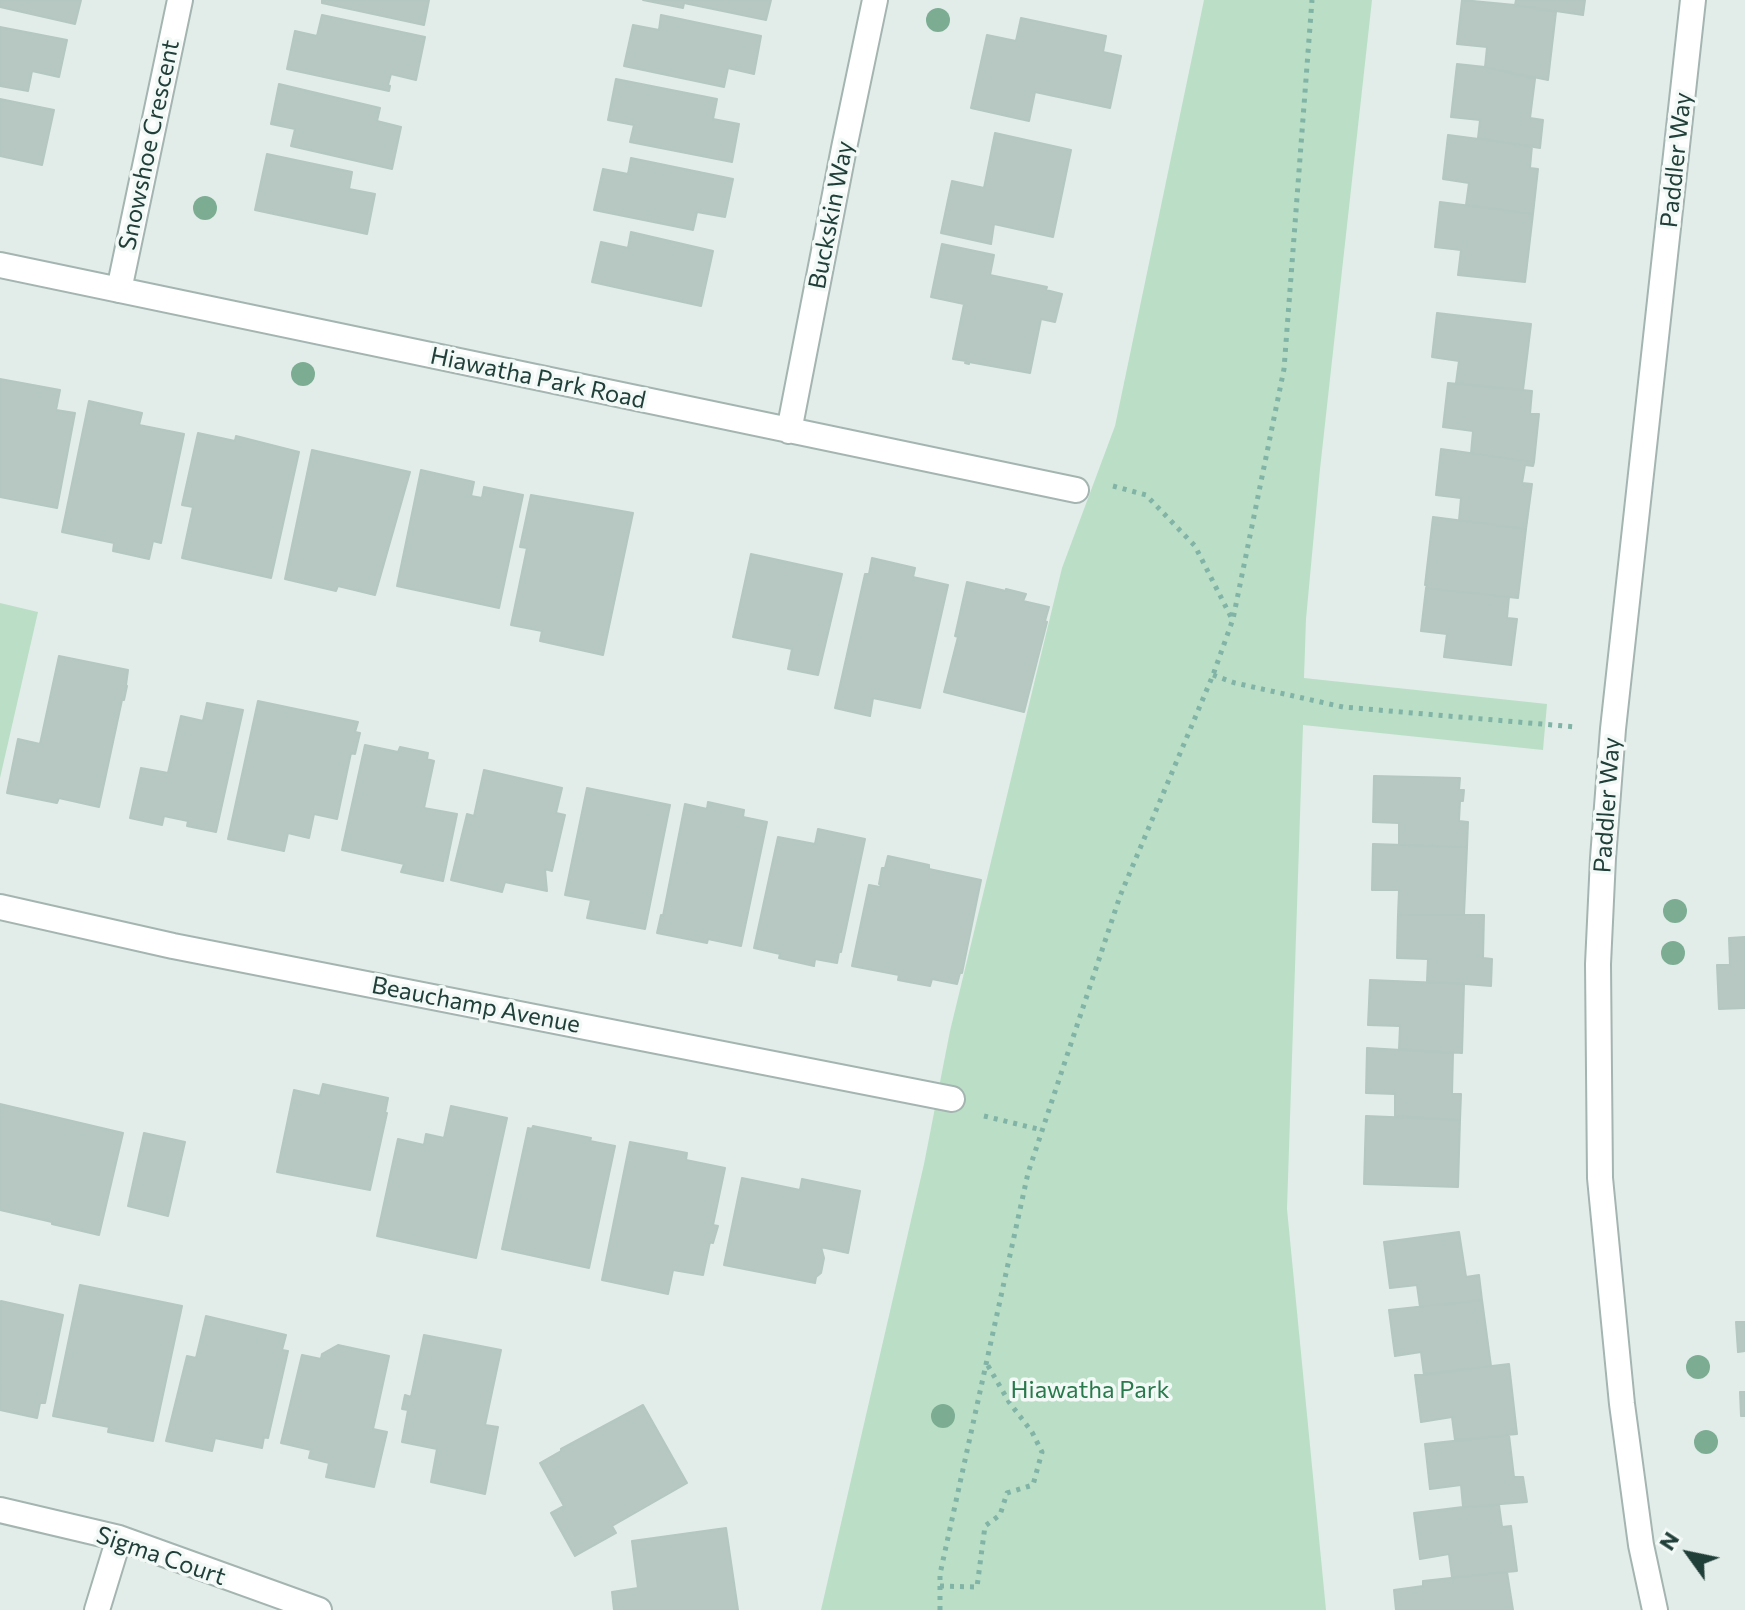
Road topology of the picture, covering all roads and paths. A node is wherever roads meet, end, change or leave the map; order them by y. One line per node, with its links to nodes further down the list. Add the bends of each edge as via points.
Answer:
1 (180, 0): 6 (street, Snowshoe Crescent)
2 (875, 0): 7 (street, Buckskin Way)
3 (1312, 0): 9 (path, via 1284,369)
4 (1693, 0): 11 (street, Paddler Way)
5 (0, 265): 6 (street, Hiawatha Park Road)
6 (119, 290): 7 (street, Hiawatha Park Road)
7 (789, 431): 8 (street, Hiawatha Park Road)
8 (1076, 490): 9 (path, via 1099,482 1146,495 1195,546)
9 (1233, 619): 10 (path)
10 (1213, 675): 11 (path, via 1343,707); 14 (path, via 1120,896)
11 (1613, 729): 22 (street, Paddler Way, via 1598,964 1600,1178 1622,1404)
12 (0, 907): 13 (street, Beauchamp Avenue, via 173,946)
13 (952, 1099): 14 (path, via 978,1114)
14 (1042, 1130): 15 (path)
15 (986, 1363): 18 (path); 18 (path, via 1042,1452 1033,1485 1007,1493 1000,1515 985,1526 977,1587)
16 (0, 1510): 17 (street, Sigma Court)
17 (119, 1538): 19 (street); 20 (street, Sigma Court)
18 (940, 1586): 21 (path)
19 (97, 1610)
20 (319, 1610)
21 (940, 1610)
22 (1655, 1610)

